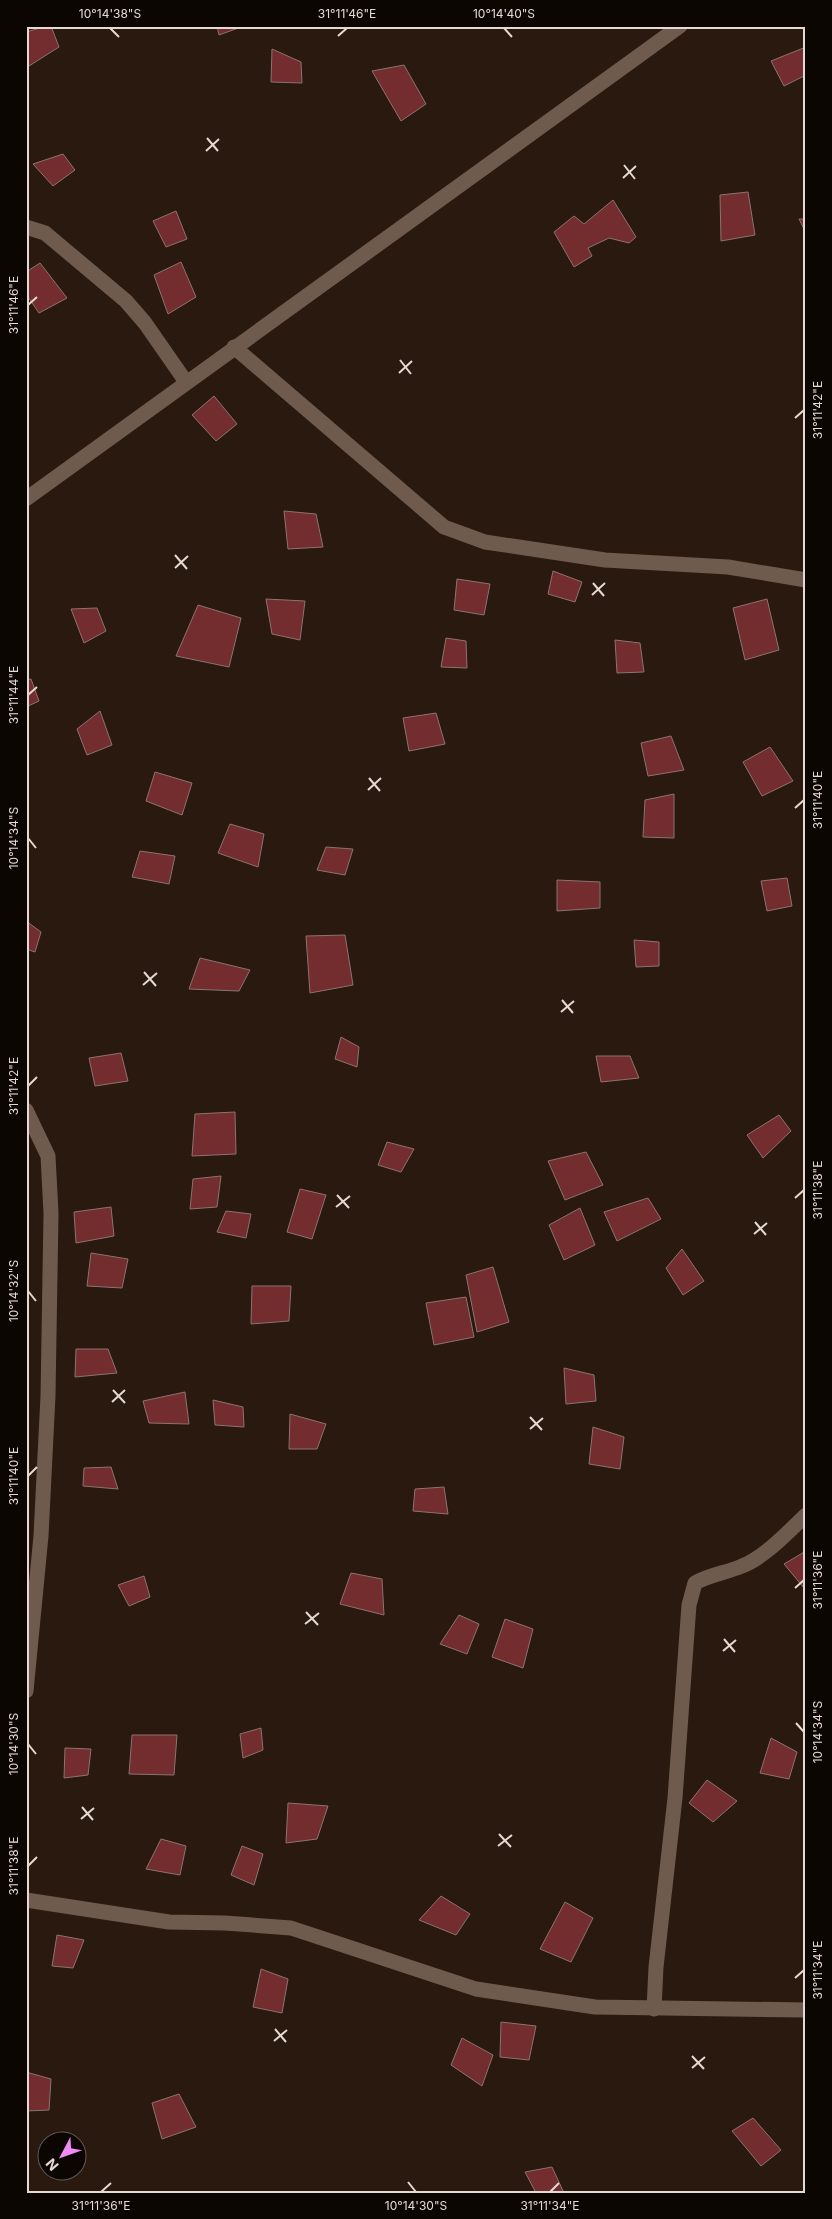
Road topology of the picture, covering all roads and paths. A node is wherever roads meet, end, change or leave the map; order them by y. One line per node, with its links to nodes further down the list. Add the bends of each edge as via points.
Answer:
1 (680, 26): 3 (street)
2 (26, 228): 4 (street, via 45,233 126,301)
3 (234, 347): 4 (street); 6 (street, via 444,527 485,542 605,560 728,567)
4 (186, 382): 5 (street)
5 (26, 499)
6 (806, 580)
7 (26, 1110): 9 (street, via 48,1156 51,1213 42,1526)
8 (806, 1515): 11 (street, via 781,1539 743,1566 710,1575 695,1583 689,1604 675,1798)
9 (26, 1691)
10 (26, 1900): 11 (street, via 169,1922 291,1928 476,1989 595,2007)
11 (654, 2009): 12 (street)
12 (806, 2010)

